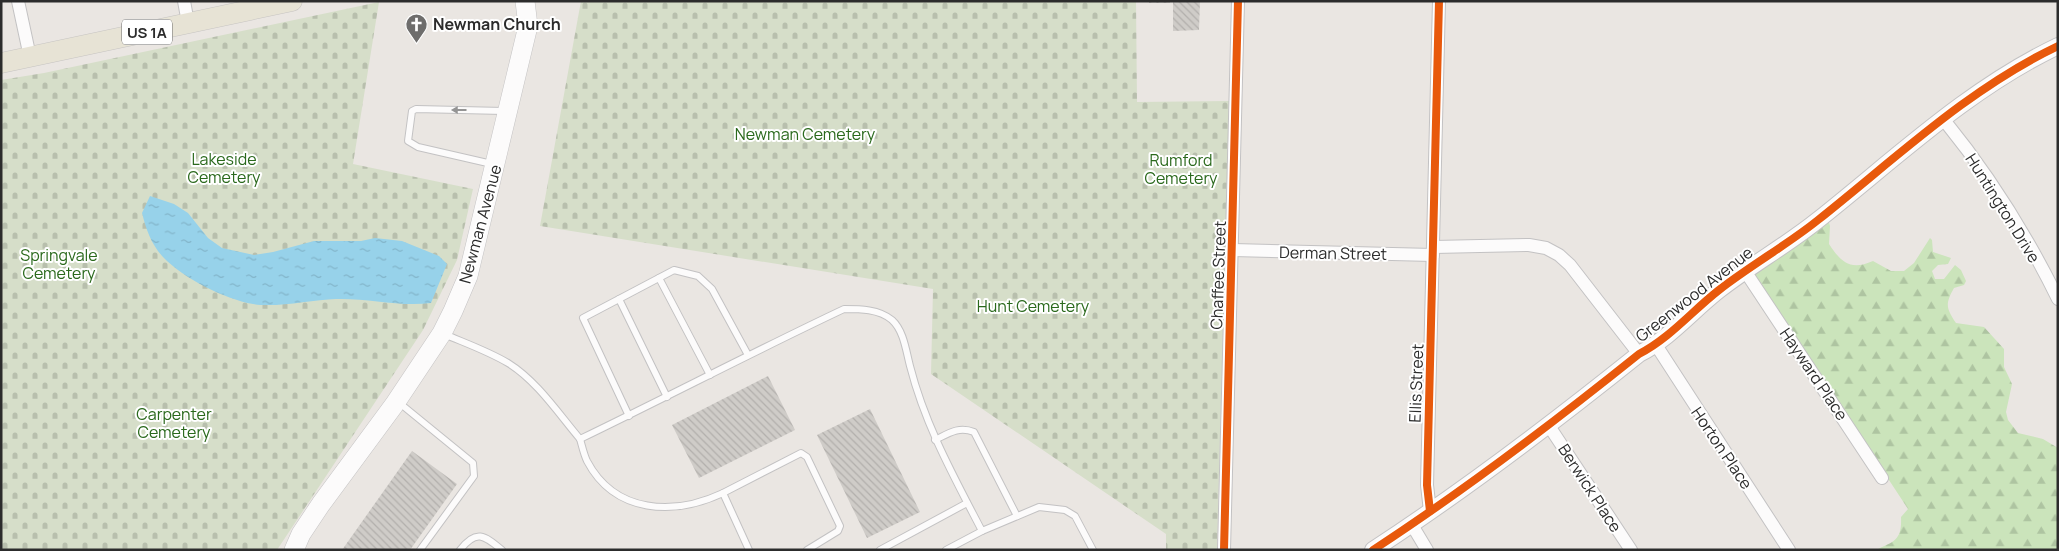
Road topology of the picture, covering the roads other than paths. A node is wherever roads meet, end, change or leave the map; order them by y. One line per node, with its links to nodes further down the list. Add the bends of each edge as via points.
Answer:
1 (18, 1): 9 (street)
2 (184, 1): 7 (street)
3 (525, 1): 11 (main road, Newman Avenue, via 528,26)
4 (1238, 1): 14 (street, Chaffee Street)
5 (1439, 1): 15 (street, Ellis Street)
6 (288, 2): 7 (main road, US 1A)
7 (188, 23): 9 (main road, US 1A)
8 (2058, 46): 12 (street, Greenwood Avenue, via 1996,80)
9 (30, 57): 10 (main road, US 1A)
10 (1, 63)
11 (508, 111): 13 (main road, Newman Avenue); 13 (lane, one-way to 13, via 412,111 410,143)
12 (1944, 120): 16 (street, Greenwood Avenue, via 1892,158 1817,221); 19 (street, Huntington Drive, via 2003,204)
13 (496, 165): 20 (main road, Newman Avenue, via 468,276)
14 (1233, 250): 15 (street, Derman Street); 47 (street, Chaffee Street)
15 (1433, 251): 22 (street, Derman Street, via 1529,245 1546,248 1570,266); 34 (street, Ellis Street, via 1427,485)
16 (1745, 271): 21 (street, Greenwood Avenue, via 1718,290); 31 (street, Hayward Place)
17 (659, 278): 18 (lane); 23 (lane, via 674,270 698,276 712,289); 24 (lane)
18 (619, 299): 25 (lane); 27 (lane, via 583,318)
19 (2058, 299)
20 (442, 332): 26 (main road, Newman Avenue); 29 (lane, via 508,363 523,374)
21 (1656, 345): 22 (street, Greenwood Avenue); 51 (street, Horton Place)
22 (1639, 354): 28 (street, Greenwood Avenue)
23 (748, 355): 24 (lane); 30 (lane, via 844,309 879,313 892,321 900,332 916,391)
24 (710, 375): 25 (lane)
25 (667, 397): 27 (lane)
26 (396, 400): 39 (main road, Newman Avenue, via 321,504); 40 (lane, via 473,463 474,476)
27 (629, 416): 29 (lane)
28 (1549, 426): 34 (street, Greenwood Avenue); 50 (street, Berwick Place)
29 (580, 439): 32 (lane, via 587,461 607,489 636,504 662,509 703,503)
30 (936, 440): 33 (lane); 35 (lane, via 965,428 974,432)
31 (1882, 478)
32 (723, 493): 38 (lane, via 801,454 807,457 840,526 838,531); 43 (lane)
33 (967, 503): 37 (lane); 44 (lane)
34 (1430, 511): 36 (street, Greenwood Avenue)
35 (1017, 516): 37 (lane); 46 (lane, via 1039,507 1065,510 1075,516)
36 (1412, 524): 48 (street, Greenwood Avenue); 49 (street)
37 (982, 531): 45 (lane)
38 (806, 549)
39 (294, 550)
40 (420, 550)
41 (460, 550): 42 (lane, via 469,538 479,536)
42 (502, 550)
43 (748, 550)
44 (880, 550)
45 (946, 550)
46 (1093, 550)
47 (1224, 550)
48 (1373, 550)
49 (1427, 550)
50 (1631, 550)
51 (1789, 550)

